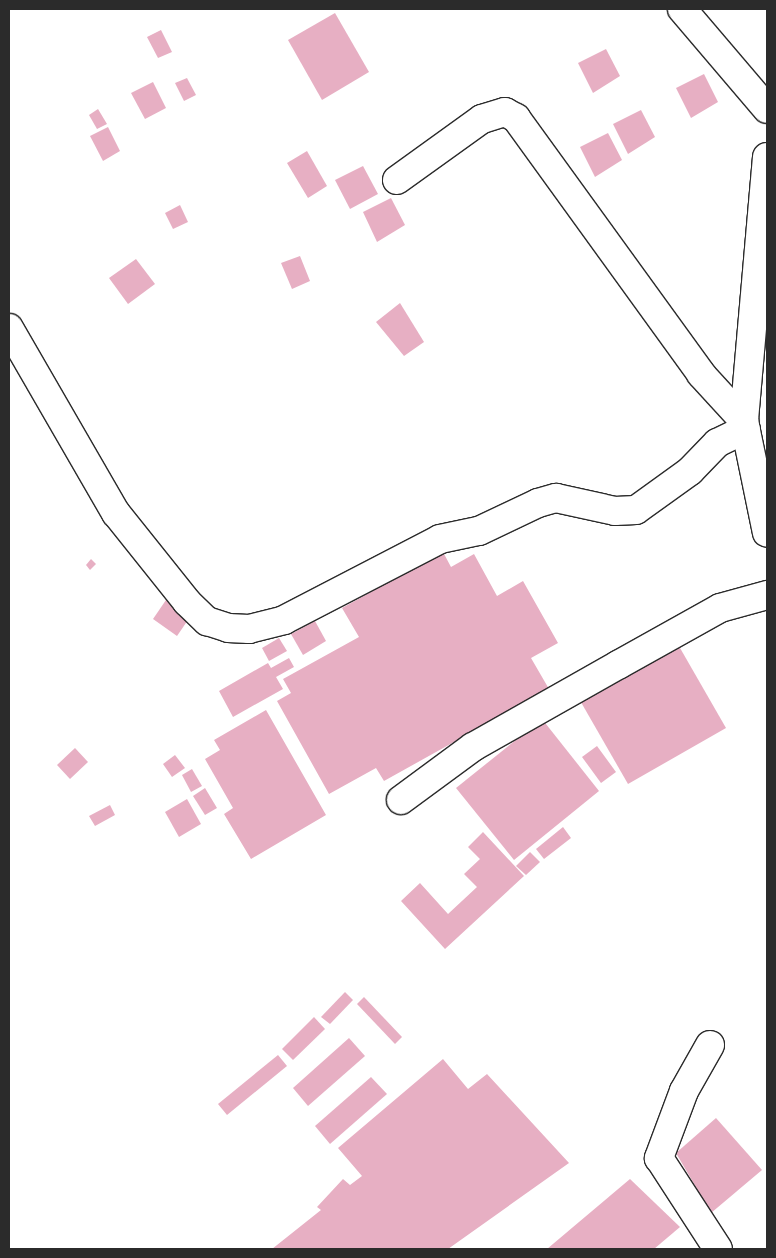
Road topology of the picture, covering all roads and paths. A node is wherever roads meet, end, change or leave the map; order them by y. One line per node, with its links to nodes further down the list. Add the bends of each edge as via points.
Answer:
1 (682, 9): 2 (street)
2 (767, 109)
3 (767, 163): 6 (street)
4 (397, 180): 6 (street, via 482,119 505,112 516,118 701,374)
5 (9, 328): 6 (street, via 116,513 187,602 208,621 228,628 249,629 284,620 440,539 479,531 538,503 556,498 615,511 636,510)
6 (745, 425): 7 (street)
7 (767, 533)
8 (767, 595): 9 (street, via 720,608 601,674 473,747)
9 (401, 800)
10 (710, 1045): 11 (street, via 684,1091 659,1158)
11 (718, 1249)

